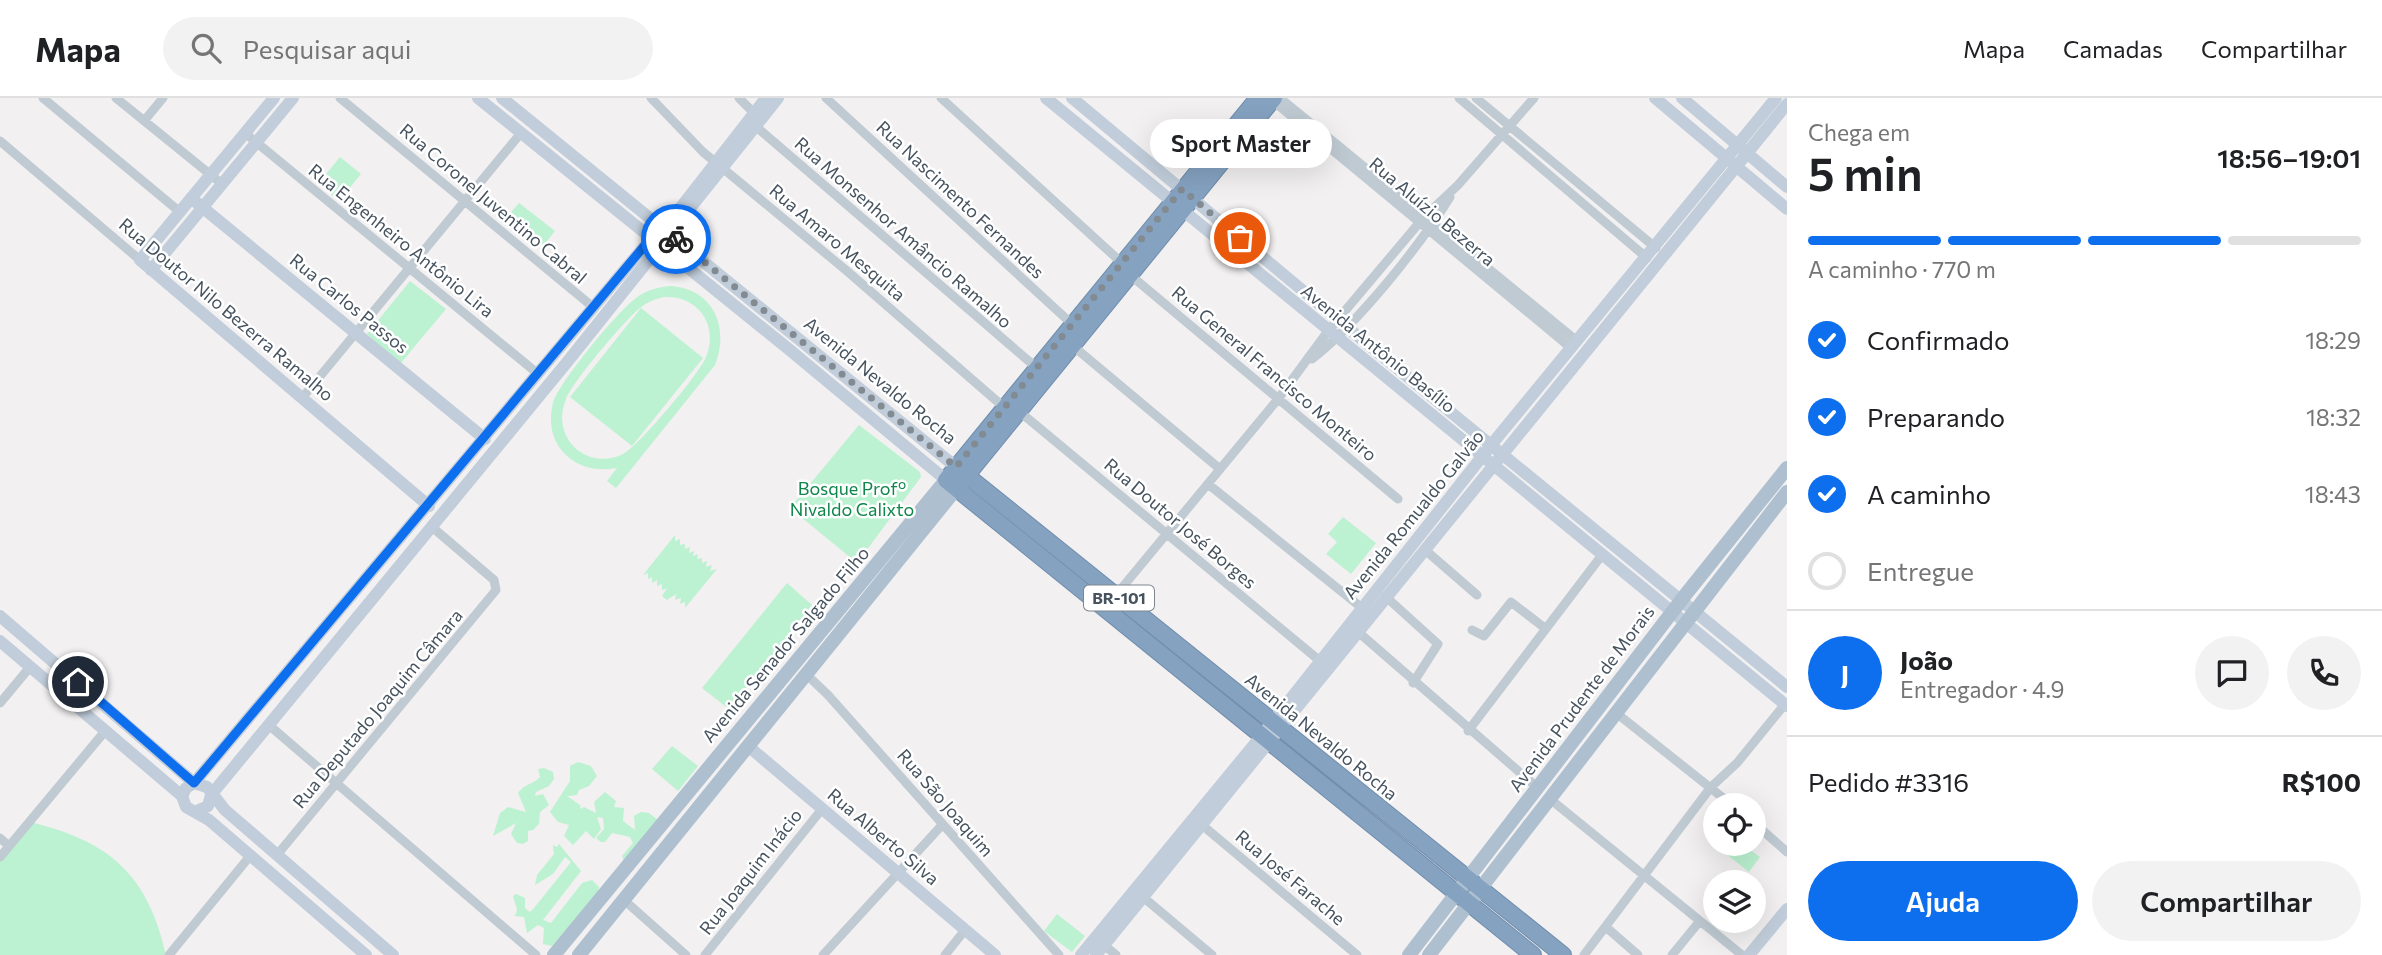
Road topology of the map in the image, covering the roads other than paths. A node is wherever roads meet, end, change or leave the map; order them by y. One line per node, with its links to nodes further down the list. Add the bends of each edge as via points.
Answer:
1 (43, 98): 49 (street)
2 (116, 98): 27 (street)
3 (163, 98): 27 (street)
4 (293, 98): 25 (main road)
5 (340, 98): 45 (street, Rua Coronel Juventino Cabral)
6 (478, 98): 30 (main road, Avenida Nevaldo Rocha)
7 (502, 98): 53 (main road, Avenida Nevaldo Rocha)
8 (651, 98): 37 (street, Rua Amaro Mesquita)
9 (739, 98): 26 (street, Rua Monsenhor Amâncio Ramalho)
10 (766, 98): 26 (main road)
11 (778, 98): 26 (main road)
12 (826, 98): 66 (street, Rua Nascimento Fernandes)
13 (942, 98): 60 (street, Rua General Francisco Monteiro)
14 (1046, 98): 47 (main road, Avenida Antônio Basílio)
15 (1072, 98): 43 (main road, Avenida Antônio Basílio)
16 (1271, 98): 39 (street, Rua Aluízio Bezerra); 43 (highway, Avenida Senador Salgado Filho)
17 (1476, 98): 28 (street)
18 (1534, 98): 28 (street)
19 (1655, 98): 36 (main road)
20 (1682, 98): 34 (main road)
21 (1776, 98): 34 (main road, Avenida Romualdo Galvão)
22 (271, 99): 25 (street); 29 (main road)
23 (1462, 99): 31 (street)
24 (1787, 104): 35 (main road, Avenida Romualdo Galvão)
25 (283, 110): 33 (main road)
26 (754, 119): 37 (main road); 74 (street, Rua Monsenhor Amâncio Ramalho)
27 (144, 121): 38 (street)
28 (1510, 125): 31 (street); 57 (street)
29 (245, 133): 33 (street, Rua Engenheiro Antônio Lira); 38 (main road)
30 (521, 133): 45 (street); 55 (main road, Avenida Nevaldo Rocha)
31 (1502, 135): 41 (street); 57 (street)
32 (0, 141): 58 (street, Rua Doutor Nilo Bezerra Ramalho)
33 (257, 142): 40 (main road); 59 (street, Rua Engenheiro Antônio Lira)
34 (1737, 145): 35 (main road); 36 (main road, Avenida Romualdo Galvão)
35 (1747, 153): 36 (main road, Avenida Romualdo Galvão); 42 (main road)
36 (1731, 163): 48 (main road); 57 (main road, Avenida Romualdo Galvão); 83 (main road, Avenida Romualdo Galvão)
37 (718, 164): 53 (main road); 80 (street, Rua Amaro Mesquita)
38 (210, 175): 40 (street); 44 (main road)
39 (1378, 182): 50 (street, Rua Aluízio Bezerra); 52 (street, Rua Aluízio Bezerra)
40 (222, 184): 46 (main road)
41 (1458, 185): 50 (street); 51 (street)
42 (1787, 187)
43 (1187, 193): 47 (highway, Avenida Senador Salgado Filho); 63 (main road, Avenida Antônio Basílio)
44 (191, 198): 46 (main road, Rua Carlos Passos); 49 (main road)
45 (465, 201): 59 (street); 64 (street, Rua Coronel Juventino Cabral)
46 (203, 207): 61 (main road); 67 (main road, Rua Carlos Passos)
47 (1176, 207): 60 (highway, Avenida Senador Salgado Filho); 62 (main road, Avenida Antônio Basílio)
48 (1787, 209)
49 (180, 212): 58 (main road)
50 (1426, 216): 51 (street, Rua Aluízio Bezerra); 52 (street)
51 (1434, 223): 54 (street); 69 (street, Rua Aluízio Bezerra)
52 (1418, 224): 54 (street, Rua Aluízio Bezerra); 56 (street)
53 (667, 232): 55 (main road); 87 (main road, Avenida Nevaldo Rocha)
54 (1427, 232): 56 (street); 69 (street, Rua Aluízio Bezerra)
55 (656, 242): 64 (main road); 72 (main road); 90 (main road, Avenida Nevaldo Rocha)
56 (1405, 249): 65 (street)
57 (1651, 253): 69 (main road, Avenida Romualdo Galvão)
58 (140, 260): 61 (main road, Rua Doutor Nilo Bezerra Ramalho)
59 (410, 268): 67 (street); 75 (street, Rua Engenheiro Antônio Lira)
60 (1126, 269): 66 (highway, Avenida Senador Salgado Filho); 70 (highway, Avenida Senador Salgado Filho); 79 (street, Rua General Francisco Monteiro)
61 (151, 270): 78 (main road, Rua Doutor Nilo Bezerra Ramalho)
62 (1266, 279): 63 (main road); 68 (main road, Avenida Antônio Basílio)
63 (1296, 285): 65 (main road, Avenida Antônio Basílio)
64 (593, 307): 71 (main road)
65 (1342, 324): 68 (street); 77 (main road, Avenida Antônio Basílio)
66 (1073, 325): 74 (highway, Avenida Senador Salgado Filho)
67 (356, 332): 78 (street); 82 (main road, Rua Carlos Passos)
68 (1332, 335): 79 (street); 81 (main road, Avenida Antônio Basílio)
69 (1574, 345): 83 (main road, Avenida Romualdo Galvão)
70 (1073, 346): 80 (highway, Avenida Senador Salgado Filho); 86 (street)
71 (557, 349): 72 (main road); 73 (main road)
72 (568, 361): 76 (main road)
73 (546, 362): 75 (main road); 76 (main road)
74 (1038, 369): 80 (highway, Avenida Senador Salgado Filho)
75 (537, 373): 82 (main road)
76 (555, 375): 92 (main road)
77 (1429, 394): 81 (main road); 83 (main road, Avenida Antônio Basílio)
78 (302, 398): 94 (main road, Rua Doutor Nilo Bezerra Ramalho)
79 (1278, 399): 86 (street); 93 (street, Rua General Francisco Monteiro)
80 (1013, 410): 87 (highway, Avenida Senador Salgado Filho); 96 (street, Rua Doutor José Borges)
81 (1432, 414): 84 (main road, Avenida Antônio Basílio)
82 (485, 439): 89 (main road)
83 (1497, 448): 84 (main road, Avenida Romualdo Galvão); 104 (main road, Avenida Antônio Basílio)
84 (1487, 461): 97 (main road, Avenida Romualdo Galvão); 98 (main road, Avenida Antônio Basílio); 103 (main road, Avenida Romualdo Galvão)
85 (1787, 468): 104 (main road, Avenida Prudente de Morais)
86 (1220, 469): 88 (street)
87 (961, 471): 90 (highway, Avenida Senador Salgado Filho); 99 (highway, Avenida Nevaldo Rocha / BR-101)
88 (1208, 484): 96 (street); 103 (street)
89 (447, 485): 92 (main road); 94 (main road)
90 (951, 485): 102 (main road, Avenida Senador Salgado Filho); 123 (highway, Avenida Nevaldo Rocha / BR-101)
91 (1787, 492): 106 (main road, Avenida Prudente de Morais)
92 (457, 496): 95 (main road)
93 (1398, 499)
94 (429, 506): 126 (main road)
95 (432, 527): 121 (main road); 127 (street, Rua Deputado Joaquim Câmara, via 494,580 496,590)
96 (1167, 533): 99 (street); 111 (street, Rua Doutor José Borges)
97 (1424, 549): 100 (main road, Avenida Romualdo Galvão); 101 (street)
98 (1602, 555): 104 (main road, Avenida Antônio Basílio); 107 (street)
99 (1116, 595): 123 (highway, Avenida Nevaldo Rocha / BR-101)
100 (1385, 596): 109 (main road, Avenida Romualdo Galvão); 116 (street, via 1437,642 1436,651)
101 (1476, 596)
102 (853, 606): 114 (main road, Avenida Senador Salgado Filho); 162 (main road, Avenida Senador Salgado Filho)
103 (1362, 608): 111 (main road, Avenida Romualdo Galvão)
104 (1676, 608): 106 (main road, Avenida Antônio Basílio); 130 (main road, Avenida Prudente de Morais)
105 (0, 616): 113 (main road)
106 (1688, 617): 117 (main road, Avenida Antônio Basílio); 119 (main road, Avenida Antônio Basílio); 120 (main road, Avenida Prudente de Morais)
107 (1546, 629): 108 (street, via 1511,602 1484,636); 122 (street)
108 (1472, 630)
109 (1357, 631): 116 (street); 123 (main road, Avenida Romualdo Galvão)
110 (0, 641): 112 (main road)
111 (1320, 661): 123 (main road, Avenida Romualdo Galvão)
112 (30, 667): 115 (main road); 118 (street)
113 (59, 667): 115 (main road); 126 (main road)
114 (806, 674): 125 (main road, Avenida Senador Salgado Filho); 138 (street, Rua São Joaquim)
115 (46, 681): 132 (main road)
116 (1413, 682): 122 (street)
117 (1787, 687)
118 (0, 703)
119 (1786, 705): 129 (street)
120 (1615, 712): 129 (street); 133 (main road, Avenida Prudente de Morais)
121 (270, 726): 127 (street); 128 (main road)
122 (1468, 731): 130 (street)
123 (1271, 733): 139 (main road, Avenida Romualdo Galvão); 149 (highway, Avenida Nevaldo Rocha / BR-101); 151 (highway, Avenida Nevaldo Rocha / BR-101); 170 (main road, Avenida Romualdo Galvão)
124 (101, 736): 142 (street)
125 (748, 746): 135 (main road, Rua Alberto Silva); 152 (main road, Avenida Senador Salgado Filho)
126 (194, 783): 132 (main road); 134 (main road, via 203,785)
127 (336, 783): 144 (street, Rua Deputado Joaquim Câmara); 161 (street)
128 (221, 784): 134 (main road); 134 (main road)
129 (1711, 787): 131 (street); 148 (street)
130 (1539, 789): 149 (main road, Avenida Prudente de Morais)
131 (1718, 793)
132 (183, 796): 136 (main road, via 187,807)
133 (1550, 799): 148 (street); 149 (main road, Avenida Prudente de Morais)
134 (219, 803): 136 (main road); 137 (main road, via 210,807); 144 (main road)
135 (822, 808): 147 (main road, Rua Alberto Silva); 165 (street, Rua Joaquim Inácio)
136 (197, 811): 137 (main road)
137 (209, 820): 145 (main road)
138 (942, 825): 147 (street); 169 (street, Rua São Joaquim)
139 (1202, 825): 150 (main road, Avenida Romualdo Galvão); 173 (street, Rua José Farache)
140 (1766, 834): 143 (street)
141 (0, 838): 142 (street)
142 (9, 846): 146 (street)
143 (1787, 852)
144 (277, 855): 160 (main road)
145 (250, 856): 158 (street); 159 (main road)
146 (0, 857)
147 (896, 872): 156 (main road, Rua Alberto Silva); 166 (street)
148 (1643, 874): 154 (street); 155 (street)
149 (1475, 884): 151 (main road, Avenida Prudente de Morais); 177 (highway, Avenida Nevaldo Rocha / BR-101)
150 (1143, 897): 157 (main road, Avenida Romualdo Galvão); 172 (street)
151 (1464, 899): 174 (main road, Avenida Prudente de Morais); 175 (main road, Avenida Prudente de Morais); 176 (highway, Avenida Nevaldo Rocha / BR-101)
152 (624, 900): 163 (main road, Avenida Senador Salgado Filho); 164 (street)
153 (1787, 909): 182 (main road)
154 (1699, 922): 180 (street); 181 (street)
155 (1607, 928): 178 (street); 179 (street)
156 (965, 930): 167 (street); 168 (main road, Rua Alberto Silva)
157 (1100, 950): 171 (street)
158 (169, 955)
159 (366, 955)
160 (393, 955)
161 (536, 955)
162 (554, 955)
163 (579, 955)
164 (686, 955)
165 (705, 955)
166 (823, 955)
167 (946, 955)
168 (995, 955)
169 (1059, 955)
170 (1081, 955)
171 (1116, 955)
172 (1212, 955)
173 (1357, 955)
174 (1409, 955)
175 (1429, 955)
176 (1533, 955)
177 (1563, 955)
178 (1584, 955)
179 (1639, 955)
180 (1672, 955)
181 (1742, 955)
182 (1749, 955)

